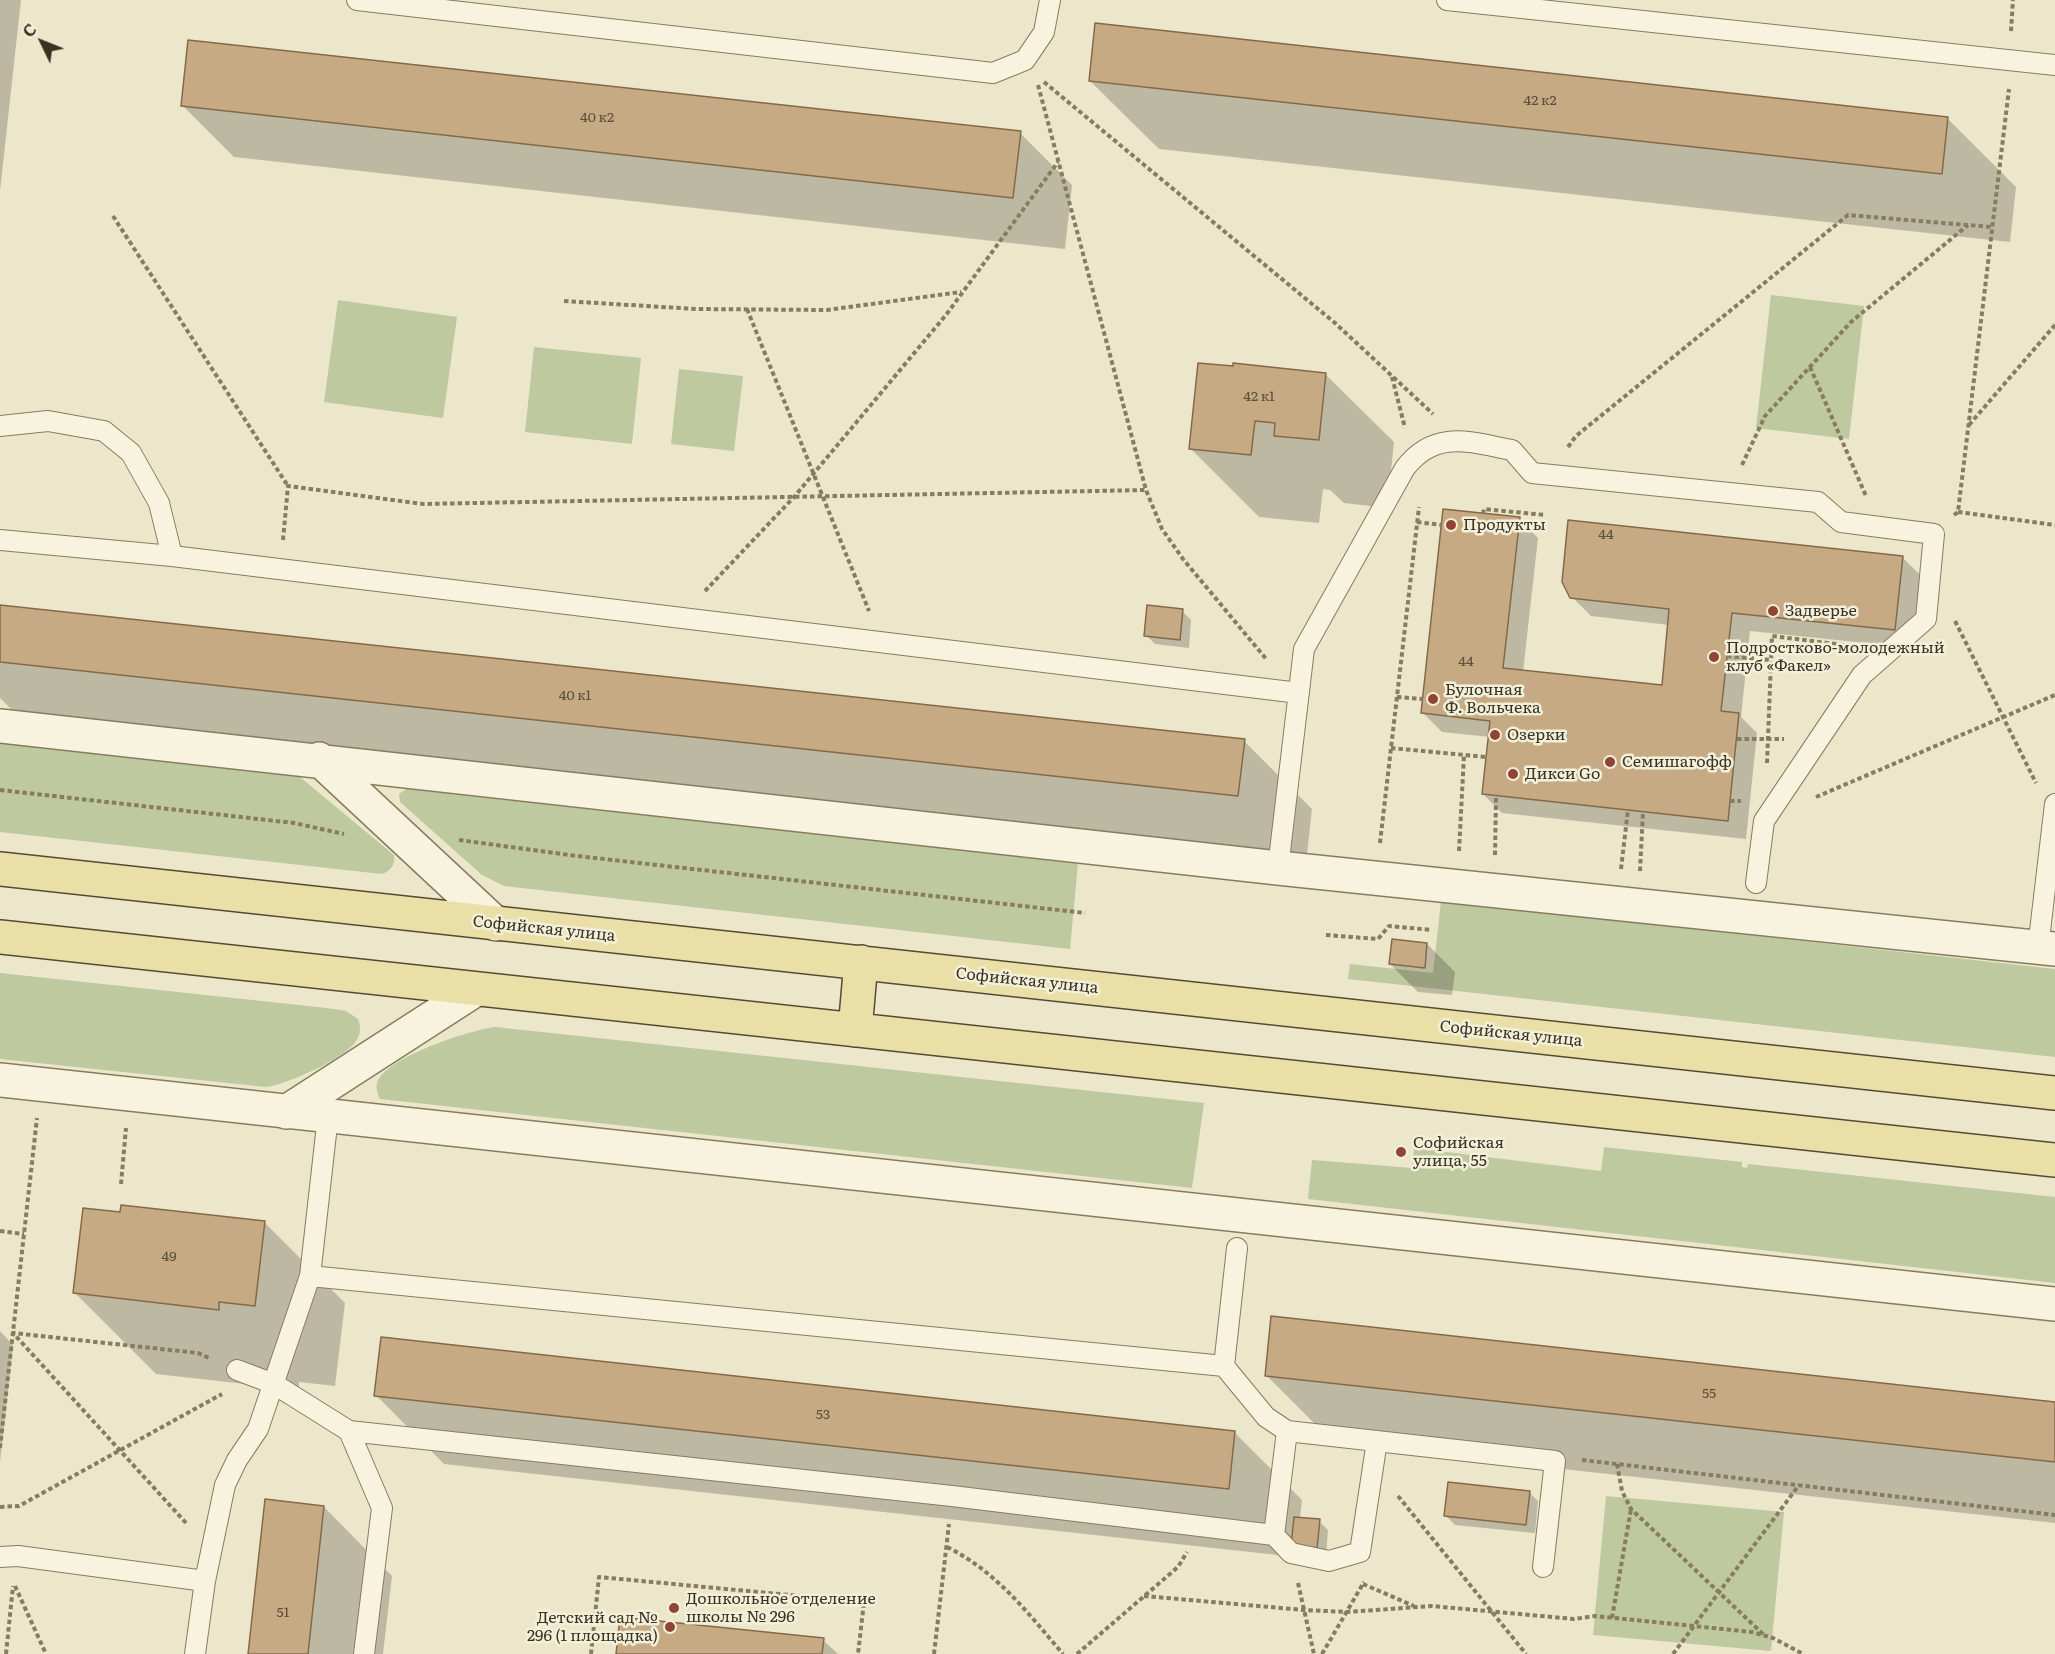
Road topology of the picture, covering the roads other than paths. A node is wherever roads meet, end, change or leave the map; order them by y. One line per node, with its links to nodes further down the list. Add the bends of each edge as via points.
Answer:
1 (357, 0): 2 (lane, via 993,73 1025,60 1044,32)
2 (1050, 0)
3 (1447, 0): 4 (lane)
4 (2055, 65)
5 (0, 426): 7 (lane, via 48,421 104,431 131,453 159,503)
6 (0, 540): 7 (lane)
7 (172, 556): 8 (lane)
8 (1299, 693): 12 (lane); 14 (lane, via 1304,650 1395,485 1413,458 1436,443 1448,440 1512,450 1532,473 1818,502 1841,522 1934,534 1926,619 1863,675 1764,821)
9 (0, 726): 10 (street)
10 (319, 759): 12 (street); 15 (street)
11 (2055, 804): 17 (lane)
12 (1278, 868): 17 (street)
13 (0, 869): 15 (main road, Софийская улица)
14 (1756, 883)
15 (496, 924): 18 (main road, Софийская улица)
16 (0, 937): 19 (main road)
17 (2047, 949)
18 (861, 963): 20 (main road); 22 (main road, Софийская улица)
19 (474, 990): 20 (main road); 23 (street)
20 (855, 1030): 25 (main road)
21 (0, 1080): 23 (street)
22 (2055, 1094)
23 (286, 1112): 24 (street)
24 (328, 1116): 27 (lane); 28 (street)
25 (2055, 1160)
26 (1237, 1248): 29 (lane)
27 (310, 1276): 29 (lane); 31 (lane)
28 (2055, 1304)
29 (1224, 1366): 33 (lane, via 1266,1417)
30 (246, 1373): 31 (lane)
31 (274, 1384): 32 (lane); 38 (lane, via 258,1429 225,1485)
32 (349, 1431): 35 (lane); 40 (lane, via 382,1508)
33 (1287, 1431): 34 (lane); 35 (lane)
34 (1377, 1441): 35 (lane, via 1360,1552 1329,1561 1291,1554); 37 (lane, via 1555,1461)
35 (1274, 1535)
36 (0, 1557): 38 (lane, via 18,1556)
37 (1543, 1567)
38 (205, 1581): 39 (lane)
39 (195, 1654)
40 (364, 1654)

